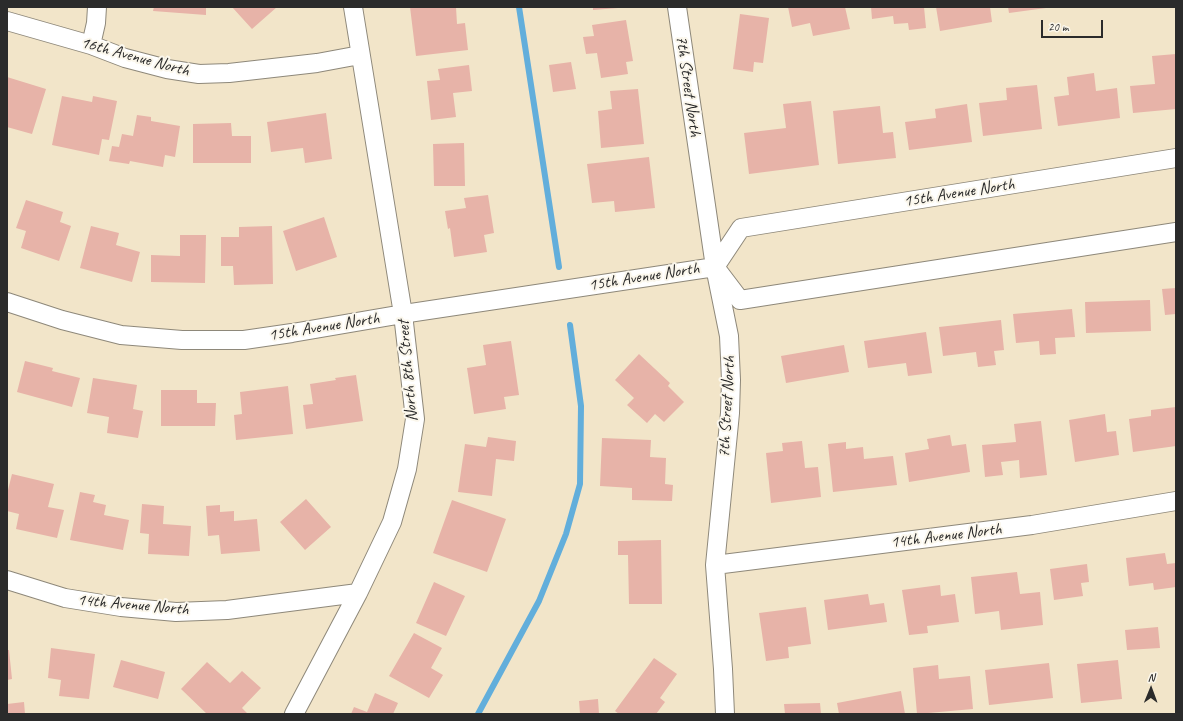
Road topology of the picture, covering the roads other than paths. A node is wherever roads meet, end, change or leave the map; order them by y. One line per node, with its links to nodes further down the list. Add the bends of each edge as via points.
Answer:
1 (96, 7): 5 (street, via 96,23)
2 (353, 7): 6 (street, North 8th Street)
3 (677, 7): 9 (street, 7th Street North)
4 (7, 21): 5 (street, 16th Avenue North)
5 (91, 46): 6 (street, 16th Avenue North, via 125,58 199,74 318,63)
6 (360, 55): 11 (street, North 8th Street)
7 (1176, 158): 9 (street, 15th Avenue North, via 741,228)
8 (1176, 232): 9 (street, 15th Avenue North, via 740,300)
9 (715, 267): 11 (street, 15th Avenue North); 13 (street, 7th Street North, via 729,336 731,380)
10 (7, 302): 11 (street, 15th Avenue North, via 121,335 182,340 244,340)
11 (404, 314): 15 (street, North 8th Street, via 415,419 408,462 392,522)
12 (1176, 500): 13 (street, 14th Avenue North, via 1032,525)
13 (715, 565): 17 (street, 7th Street North)
14 (7, 580): 15 (street, 14th Avenue North, via 65,598 176,612 227,610)
15 (358, 592): 16 (street, North 8th Street)
16 (294, 714)
17 (725, 714)

